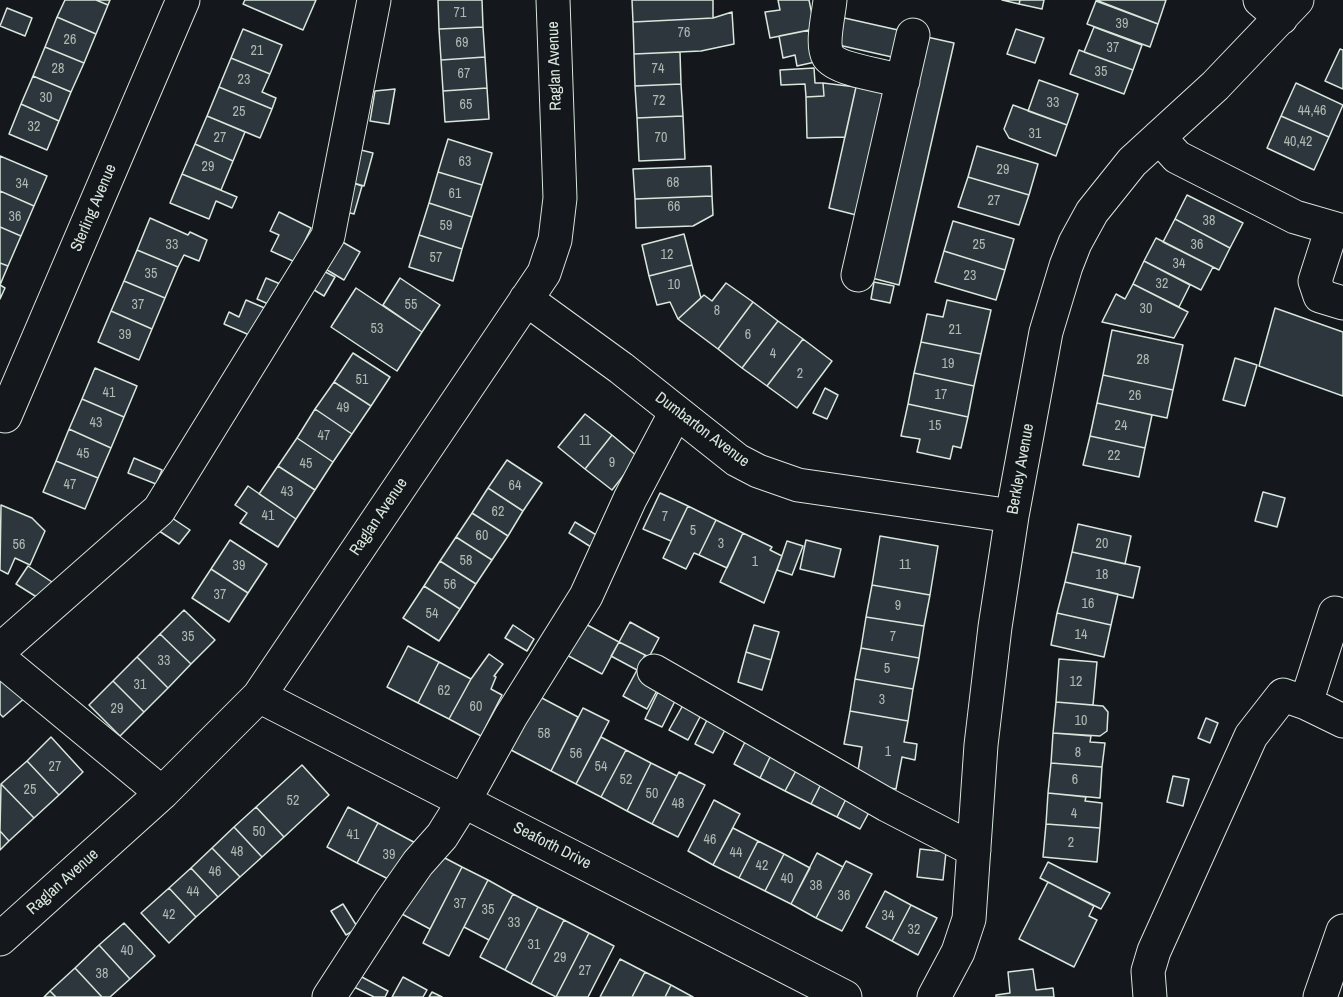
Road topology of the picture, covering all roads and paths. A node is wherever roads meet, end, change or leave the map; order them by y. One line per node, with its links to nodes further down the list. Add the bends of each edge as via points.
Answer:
1 (183, 0): 14 (street, Sterling Avenue)
2 (374, 0): 17 (street, via 328,236 159,510)
3 (553, 0): 11 (street, Raglan Avenue, via 560,198 555,240 544,273)
4 (830, 0): 7 (street, via 827,55 837,65)
5 (1280, 6): 8 (street, Berkley Avenue, via 1215,86)
6 (913, 35): 7 (street)
7 (903, 81): 10 (street)
8 (1159, 137): 9 (street, via 1177,157 1295,217); 15 (street, Berkley Avenue, via 1132,162 1092,212 1066,266 1046,333)
9 (1337, 230): 12 (street, via 1315,281 1320,296)
10 (858, 275)
11 (526, 299): 13 (street, Dumbarton Avenue); 20 (street, Raglan Avenue)
12 (1343, 303)
13 (676, 412): 15 (street, Dumbarton Avenue, via 737,460 781,481); 24 (street, via 630,499 586,596 511,716)
14 (5, 416)
15 (1012, 516): 25 (street, Berkley Avenue, via 981,745)
16 (1335, 613): 21 (street)
17 (0, 650)
18 (0, 659): 23 (street)
19 (654, 671): 25 (street, via 886,805)
20 (259, 696): 23 (street, Raglan Avenue); 24 (street, Seaforth Drive)
21 (1306, 703): 22 (street); 31 (street, via 1283,695 1251,736 1154,951 1148,971)
22 (1343, 721)
23 (162, 793): 27 (street, Raglan Avenue)
24 (464, 801): 28 (street, via 390,903); 29 (street, Seaforth Drive)
25 (974, 850): 30 (street, Berkley Avenue, via 967,927)
26 (1343, 931): 32 (street)
27 (0, 939)
28 (329, 997)
29 (845, 997)
30 (934, 997)
31 (1150, 997)
32 (1320, 997)

